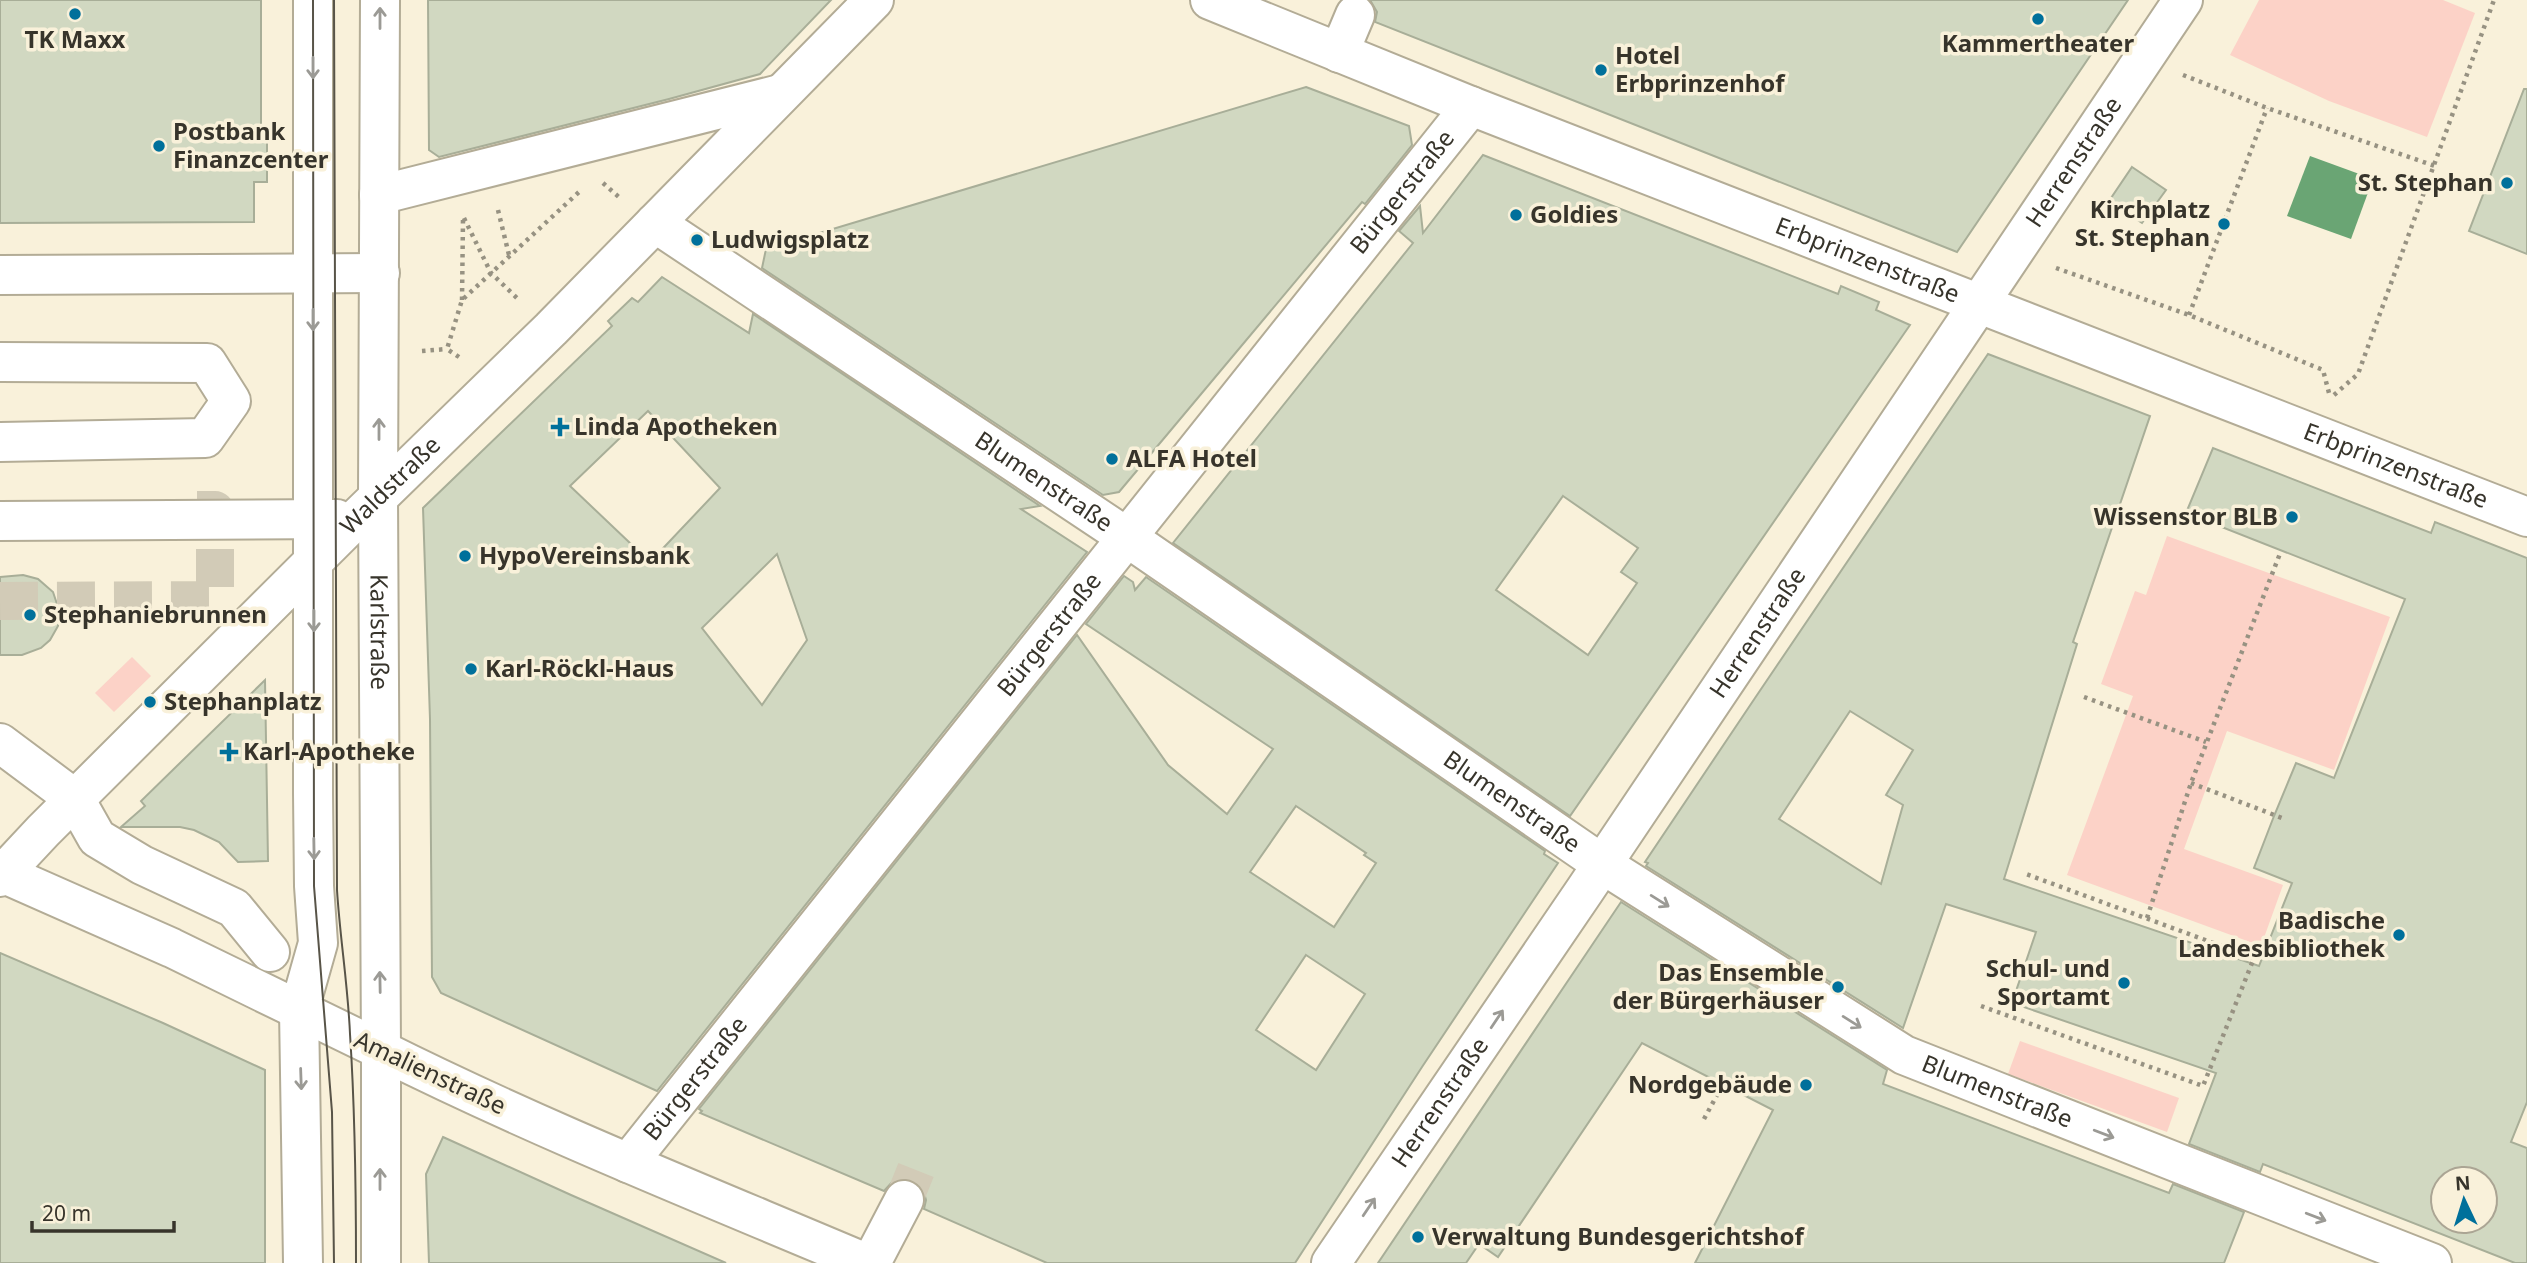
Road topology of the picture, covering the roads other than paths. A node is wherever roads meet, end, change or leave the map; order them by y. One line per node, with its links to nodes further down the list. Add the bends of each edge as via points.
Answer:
1 (313, 0): 12 (street, one-way to 12)
2 (380, 0): 10 (street, Karlstraße, one-way to 2)
3 (874, 0): 8 (street, Waldstraße)
4 (1210, 0): 7 (street, Erbprinzenstraße)
5 (2183, 0): 15 (street, Herrenstraße)
6 (1355, 15): 7 (street)
7 (1339, 53): 9 (street, Erbprinzenstraße)
8 (780, 94): 10 (street, via 586,163); 11 (street, Waldstraße)
9 (1471, 106): 15 (street, Erbprinzenstraße); 22 (street, Bürgerstraße)
10 (379, 195): 13 (street, Karlstraße)
11 (655, 223): 18 (street, Waldstraße); 22 (street, Blumenstraße)
12 (313, 274): 13 (street); 14 (street); 20 (street, one-way to 20)
13 (380, 274): 18 (street, Karlstraße, one-way to 13)
14 (0, 275)
15 (1980, 302): 19 (street, Erbprinzenstraße); 26 (street, Herrenstraße)
16 (0, 362): 17 (street, via 207,363 231,401 205,438)
17 (0, 442)
18 (367, 508): 20 (street); 23 (street, Waldstraße); 30 (street, Karlstraße, one-way to 18)
19 (2527, 517)
20 (314, 520): 21 (street); 23 (street)
21 (0, 521)
22 (1128, 538): 26 (street, Blumenstraße); 31 (street, Bürgerstraße)
23 (314, 563): 25 (street, Waldstraße); 29 (street, one-way to 29, via 318,943)
24 (0, 743): 25 (street)
25 (75, 799): 27 (street, Waldstraße); 28 (street, via 97,838 142,865 234,908)
26 (1602, 864): 36 (street, Herrenstraße, one-way to 26); 37 (street, Blumenstraße, one-way to 37, via 1904,1055)
27 (1, 874): 29 (street, Amalienstraße, via 172,948)
28 (270, 952)
29 (299, 1010): 30 (street, Amalienstraße); 33 (street, one-way to 33)
30 (381, 1050): 31 (street, Amalienstraße); 34 (street, Karlstraße, one-way to 30)
31 (628, 1163): 35 (street, Amalienstraße)
32 (904, 1200): 35 (street)
33 (303, 1263)
34 (381, 1263)
35 (868, 1263)
36 (1331, 1263)
37 (2432, 1263)

